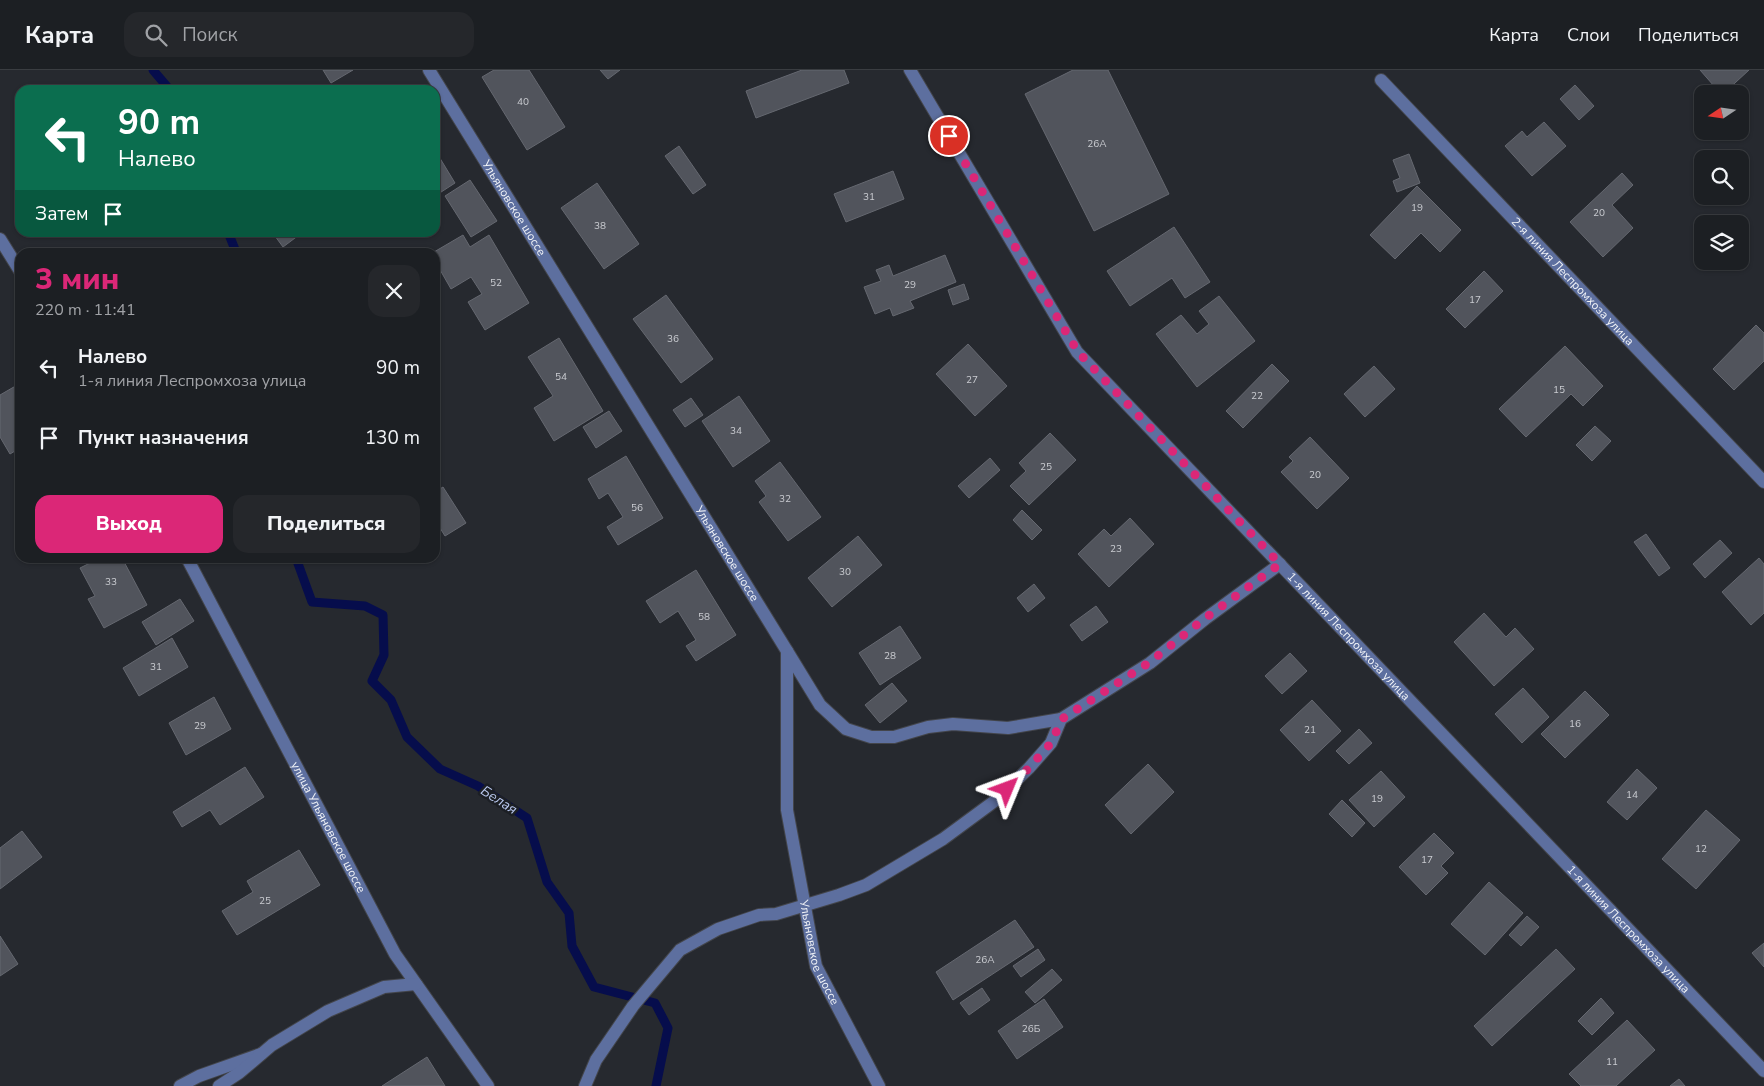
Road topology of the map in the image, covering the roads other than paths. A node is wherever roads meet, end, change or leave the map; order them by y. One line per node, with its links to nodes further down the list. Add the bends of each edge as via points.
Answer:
1 (429, 70): 4 (street, Ульяновское шоссе)
2 (910, 70): 10 (street, 1-я линия Леспромхоза улица, via 1078,352)
3 (1381, 80): 8 (street, 2-я линия Леспромхоза улица)
4 (438, 85)
5 (440, 88): 11 (street, Ульяновское шоссе)
6 (0, 239): 7 (street)
7 (15, 263)
8 (1764, 482)
9 (190, 563): 14 (street, улица Ульяновское шоссе, via 395,954)
10 (1280, 564): 12 (street, via 1150,662); 16 (street, 1-я линия Леспромхоза улица)
11 (787, 651): 12 (street, via 820,705 846,729 871,737 894,737 953,724 1008,728); 13 (street, Ульяновское шоссе, via 787,810)
12 (1062, 719): 13 (street, via 1051,743 996,800 942,839 866,885)
13 (805, 905): 20 (street, via 776,914 759,915 718,929 680,950 628,1014 596,1060); 21 (street, Ульяновское шоссе, via 816,966)
14 (416, 984): 15 (street, via 384,987 328,1011); 19 (street, улица Ульяновское шоссе)
15 (264, 1052): 17 (street); 18 (street)
16 (1764, 1070)
17 (180, 1086)
18 (219, 1086)
19 (488, 1086)
20 (585, 1086)
21 (879, 1086)

